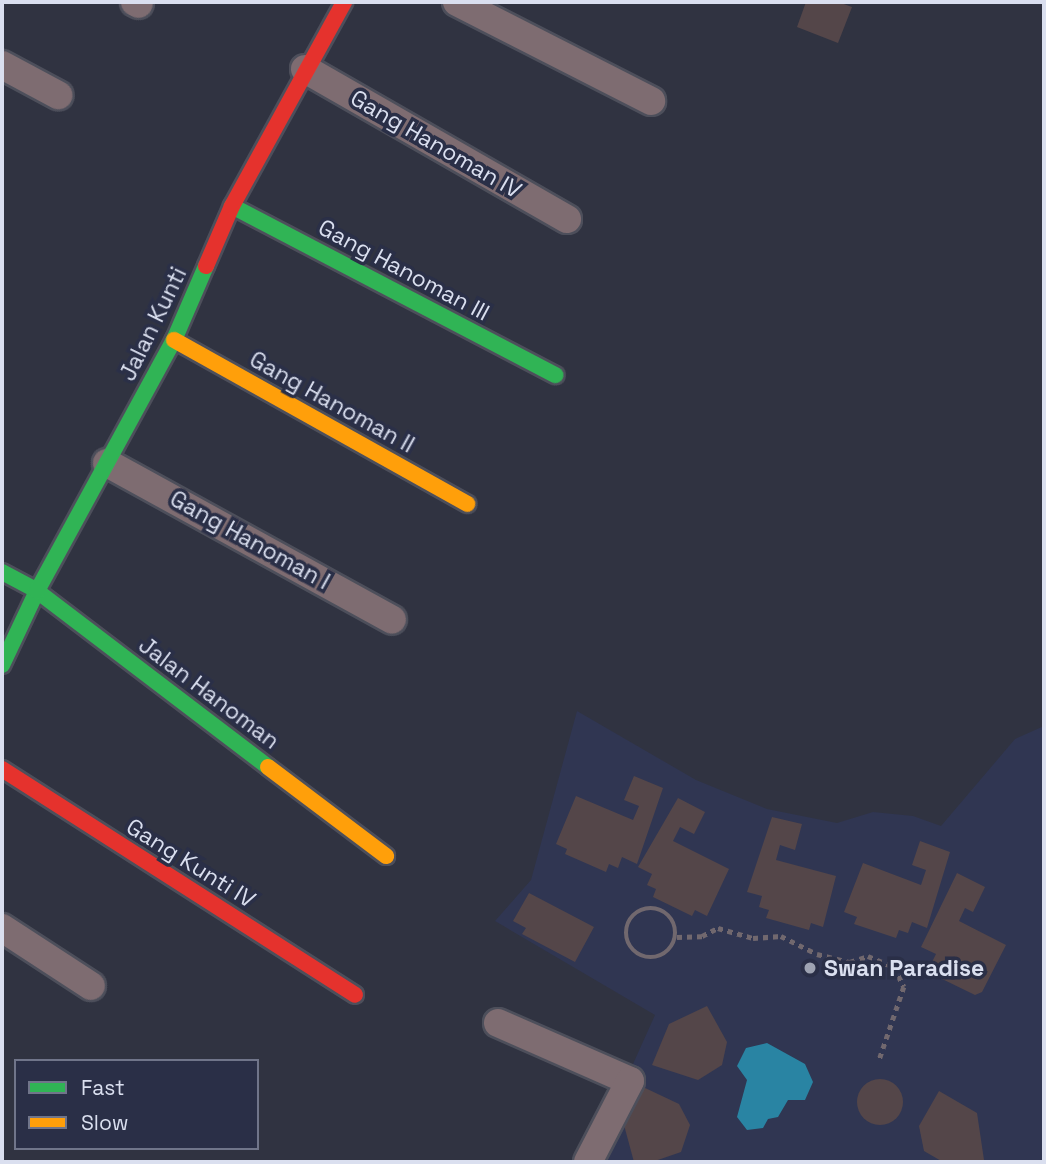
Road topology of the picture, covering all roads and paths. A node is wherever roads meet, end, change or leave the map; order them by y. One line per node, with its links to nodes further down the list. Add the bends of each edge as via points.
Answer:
1 (344, 2): 4 (street, Jalan Kunti)
2 (457, 2): 6 (street)
3 (2, 65): 5 (street)
4 (305, 69): 7 (street, Jalan Kunti); 8 (street, Gang Hanoman IV)
5 (58, 95)
6 (651, 101)
7 (232, 205): 9 (street, Jalan Kunti); 10 (street, Gang Hanoman III)
8 (568, 219)
9 (174, 340): 11 (street, Jalan Kunti); 12 (street, Gang Hanoman II)
10 (555, 375)
11 (107, 463): 14 (street, Jalan Kunti); 15 (street, Gang Hanoman I)
12 (467, 504)
13 (2, 572): 14 (street, Jalan Hanoman)
14 (37, 591): 16 (street, Jalan Kunti); 18 (street, Jalan Hanoman)
15 (391, 620)
16 (2, 665)
17 (2, 769): 22 (street, Gang Kunti IV)
18 (386, 856)
19 (2, 928): 21 (street)
20 (677, 937): 20 (path, via 661,956 643,957 630,946 626,929 640,910 655,908 674,921); 24 (path, via 702,936 718,928 753,939 781,936 817,954 850,962 868,956 894,967 904,987)
21 (91, 986)
22 (355, 995)
23 (498, 1023): 25 (street, via 630,1081)
24 (879, 1061)
25 (588, 1162)

